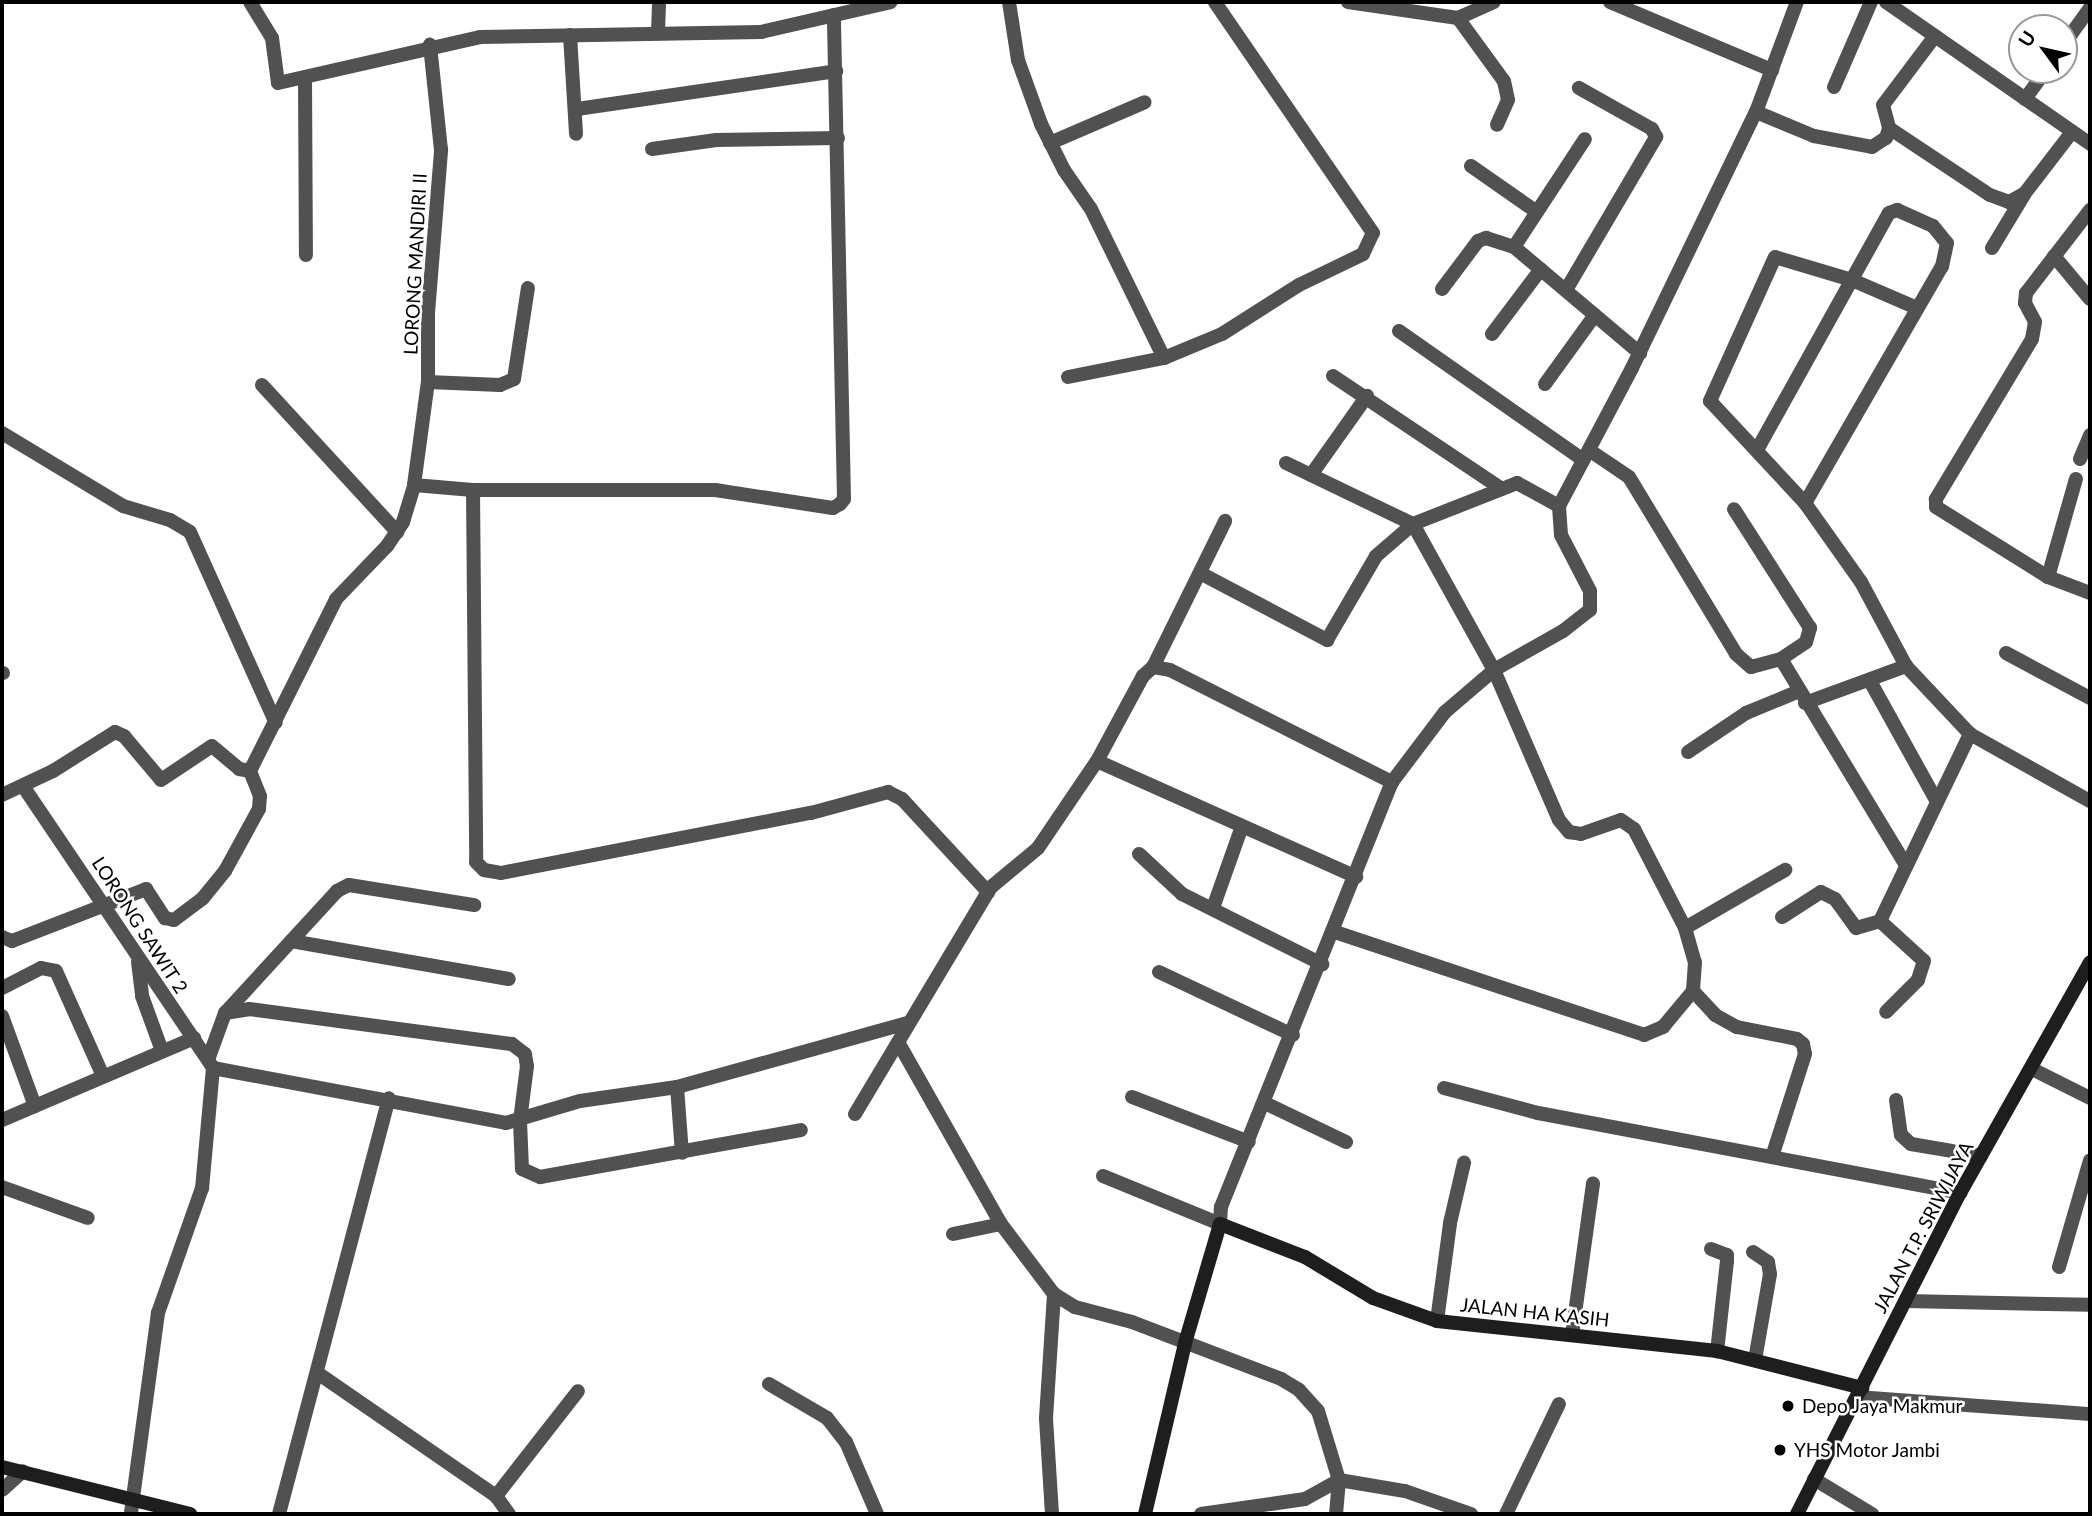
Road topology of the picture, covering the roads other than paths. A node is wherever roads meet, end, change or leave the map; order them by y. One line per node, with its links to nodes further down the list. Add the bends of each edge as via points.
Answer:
1 (250, 2): 22 (street, via 272,38 278,83)
2 (659, 2): 16 (street)
3 (891, 2): 13 (street)
4 (1009, 2): 36 (street, via 1017,60)
5 (1216, 2): 58 (street, via 1373,233 1363,254 1299,285 1223,334)
6 (1348, 2): 14 (street)
7 (1494, 2): 14 (street)
8 (1610, 2): 20 (street)
9 (1797, 2): 20 (street)
10 (1871, 2): 24 (street)
11 (1886, 2): 18 (street)
12 (2090, 8): 15 (street)
13 (834, 15): 16 (street, via 761,32); 21 (street)
14 (1458, 18): 30 (street, via 1504,81 1508,100)
15 (2078, 25)
16 (658, 33): 17 (street)
17 (569, 35): 19 (street, via 480,37); 28 (street)
18 (1935, 36): 26 (street); 31 (street, via 1883,105)
19 (430, 45): 22 (street); 61 (street, LORONG MANDIRI II, via 441,150 428,313)
20 (1772, 70): 29 (street)
21 (836, 71): 28 (street); 34 (street)
22 (305, 78): 45 (street)
23 (2036, 84): 26 (street)
24 (1834, 87)
25 (1578, 88): 51 (street, via 1652,129 1656,136)
26 (2025, 99): 32 (street)
27 (1145, 102): 36 (street)
28 (577, 109): 33 (street)
29 (1756, 112): 31 (street, via 1814,136 1872,147 1881,144); 57 (street)
30 (1497, 125)
31 (1889, 128): 40 (street, via 2000,201 2009,202)
32 (2072, 132): 37 (street); 40 (street)
33 (576, 134)
34 (838, 138): 38 (street, via 716,140); 75 (street, via 844,499 840,504 833,508 715,490)
35 (1585, 139): 42 (street)
36 (1050, 143): 58 (street, via 1091,209)
37 (2090, 144)
38 (652, 149)
39 (1471, 166): 42 (street)
40 (2025, 193): 44 (street)
41 (2090, 210): 46 (street)
42 (1537, 212): 43 (street)
43 (1514, 247): 47 (street); 50 (street, via 1486,237 1478,241)
44 (1992, 248)
45 (306, 255)
46 (2054, 256): 52 (street); 83 (street, via 2026,293 2025,303 2035,323 2024,357 1936,499 1936,507)
47 (1541, 269): 51 (street); 56 (street)
48 (1852, 280): 53 (street); 53 (street, via 1889,213 1909,213 1933,226 1947,243 1942,266); 67 (street); 67 (street, via 1780,255 1770,263 1710,401)
49 (528, 288): 61 (street, via 518,369 510,383)
50 (1442, 289)
51 (1566, 290): 54 (street)
52 (2090, 299)
53 (1917, 308): 76 (street)
54 (1595, 315): 57 (street); 62 (street)
55 (1398, 331): 68 (street)
56 (1492, 334)
57 (1640, 353): 68 (street)
58 (1164, 358): 60 (street)
59 (1334, 376): 64 (street)
60 (1068, 377)
61 (428, 382): 73 (street, LORONG MANDIRI II)
62 (1545, 384)
63 (262, 385): 81 (street)
64 (1367, 396): 71 (street); 74 (street)
65 (2, 433): 93 (street, via 123,506 170,520 190,532)
66 (2090, 435): 69 (street)
67 (1756, 450): 76 (street)
68 (1586, 455): 77 (street); 86 (street, via 1629,477 1736,654 1751,667)
69 (2080, 459)
70 (1286, 463): 71 (street)
71 (1311, 475): 80 (street)
72 (2076, 479): 83 (street)
73 (414, 485): 75 (street); 81 (street, LORONG MANDIRI II)
74 (1502, 489): 77 (street, via 1517,483); 80 (street)
75 (472, 490): 108 (street, via 476,862 484,870 501,873 703,834 888,792 902,799)
76 (1805, 503): 87 (street, via 1861,582)
77 (1559, 506): 89 (street, via 1561,535 1590,591 1590,610 1563,632)
78 (1734, 509): 86 (street, via 1810,628 1806,642)
79 (1225, 521): 82 (street)
80 (1413, 524): 82 (street, via 1376,556 1327,640); 89 (street)
81 (397, 532): 93 (street, via 336,599)
82 (1200, 573): 88 (street)
83 (2048, 577): 84 (street)
84 (2090, 593)
85 (2006, 653): 92 (street)
86 (1781, 659): 91 (street)
87 (1906, 666): 90 (street); 94 (street)
88 (1153, 667): 96 (street, via 1143,676); 98 (street, via 1170,670)
89 (1494, 670): 98 (street, via 1445,712); 114 (street, via 1559,820 1569,832 1581,834 1621,820 1634,829)
90 (1870, 681): 91 (street); 102 (street)
91 (1801, 697): 95 (street, via 1746,713); 105 (street)
92 (2090, 698)
93 (276, 723): 97 (street)
94 (1970, 734): 101 (street); 102 (street)
95 (1688, 752)
96 (1097, 761): 103 (street); 108 (street, via 1033,854)
97 (250, 771): 99 (street, via 239,769 212,746 161,780 124,736 115,732); 110 (street, via 260,796 259,808 230,863 203,898 170,921 146,889)
98 (1392, 782): 107 (street)
99 (23, 786): 100 (street); 110 (street, LORONG SAWIT 2)
100 (2, 795)
101 (2090, 801)
102 (1937, 802): 105 (street)
103 (1241, 829): 107 (street); 111 (street)
104 (1139, 855): 111 (street, via 1182,894)
105 (1906, 865): 113 (street)
106 (1785, 870): 114 (street)
107 (1356, 877): 115 (street)
108 (988, 892): 128 (street)
109 (474, 905): 117 (street, via 349,885 337,891)
110 (107, 906): 116 (street, via 12,941); 118 (street, LORONG SAWIT 2)
111 (1213, 908): 120 (street)
112 (1782, 917): 113 (street, via 1821,892 1835,899 1856,928)
113 (1880, 921): 125 (street, via 1924,961 1919,980)
114 (1685, 928): 124 (street, via 1695,962)
115 (1335, 932): 120 (street); 124 (street, via 1644,1035 1663,1027)
116 (2, 937)
117 (292, 941): 122 (street); 126 (street)
118 (138, 962): 130 (street, LORONG SAWIT 2); 132 (street, via 142,996)
119 (2090, 962): 134 (street, JALAN T.P. SRIWIJAYA)
120 (1322, 964): 129 (street)
121 (1159, 972): 129 (street)
122 (509, 979)
123 (2, 988): 135 (street, via 41,968 56,971)
124 (1693, 991): 152 (street, via 1715,1015 1737,1027 1803,1044 1805,1054)
125 (1885, 1012)
126 (225, 1013): 133 (street); 146 (street, via 249,1009 512,1044 525,1054 527,1066)
127 (2, 1016): 143 (street)
128 (908, 1023): 131 (street); 136 (street)
129 (1293, 1035): 142 (street)
130 (194, 1038): 132 (street); 133 (street, LORONG SAWIT 2)
131 (898, 1042): 144 (street); 160 (street)
132 (162, 1051): 135 (street)
133 (211, 1063): 139 (street); 186 (street, via 202,1188 158,1312)
134 (2032, 1069): 140 (street); 151 (street, JALAN T.P. SRIWIJAYA)
135 (103, 1076): 143 (street)
136 (677, 1087): 146 (street, via 580,1101); 150 (street)
137 (1444, 1088): 152 (street, via 1538,1113)
138 (1132, 1097): 148 (street)
139 (389, 1098): 146 (street, via 506,1123); 174 (street)
140 (2090, 1098)
141 (1896, 1100): 151 (street, via 1901,1135 1911,1144)
142 (1265, 1103): 148 (street); 149 (street)
143 (35, 1106): 145 (street)
144 (855, 1115)
145 (2, 1121)
146 (520, 1121): 150 (street, via 522,1169 540,1177)
147 (801, 1130): 150 (street)
148 (1249, 1142): 161 (street, via 1221,1207)
149 (1346, 1142)
150 (682, 1153)
151 (1981, 1156): 158 (street, JALAN T.P. SRIWIJAYA)
152 (1772, 1157): 158 (street)
153 (2090, 1160): 165 (street)
154 (1464, 1163): 169 (street, via 1450,1223)
155 (1103, 1176): 161 (street)
156 (1593, 1183): 170 (street)
157 (2, 1187): 159 (street)
158 (1960, 1193): 167 (street, JALAN T.P. SRIWIJAYA)
159 (88, 1218)
160 (1001, 1224): 162 (street); 166 (street)
161 (1220, 1224): 169 (street, JALAN HA KASIH, via 1305,1257 1373,1298); 171 (street)
162 (953, 1234)
163 (1711, 1249): 172 (street, via 1727,1255)
164 (1753, 1252): 173 (street, via 1768,1262 1769,1273)
165 (2059, 1267)
166 (1054, 1294): 171 (street, via 1075,1307); 193 (street, via 1046,1418)
167 (1906, 1301): 168 (street); 177 (street, JALAN T.P. SRIWIJAYA)
168 (2090, 1305)
169 (1437, 1321): 170 (street, JALAN HA KASIH)
170 (1572, 1335): 172 (street, JALAN HA KASIH)
171 (1185, 1343): 183 (street, via 1299,1390 1318,1411); 194 (street)
172 (1717, 1352): 173 (street, JALAN HA KASIH)
173 (1755, 1360): 177 (street, JALAN HA KASIH)
174 (319, 1374): 185 (street); 190 (street)
175 (769, 1384): 192 (street, via 827,1418 846,1442)
176 (578, 1391): 185 (street)
177 (1859, 1392): 179 (street); 182 (street, JALAN T.P. SRIWIJAYA)
178 (1559, 1404): 198 (street)
179 (2090, 1414)
180 (2, 1466): 181 (street)
181 (23, 1471): 184 (street); 186 (street)
182 (1814, 1479): 199 (street, JALAN T.P. SRIWIJAYA); 200 (street)
183 (1339, 1480): 187 (street, via 1405,1491); 195 (street, via 1304,1499); 196 (street)
184 (2, 1490)
185 (496, 1496): 191 (street)
186 (132, 1498): 188 (street); 189 (street)
187 (1444, 1510): 197 (street)
188 (131, 1514)
189 (190, 1514)
190 (279, 1514)
191 (509, 1514)
192 (877, 1514)
193 (1052, 1514)
194 (1145, 1514)
195 (1201, 1514)
196 (1336, 1514)
197 (1471, 1514)
198 (1506, 1514)
199 (1797, 1514)
200 (1872, 1514)

